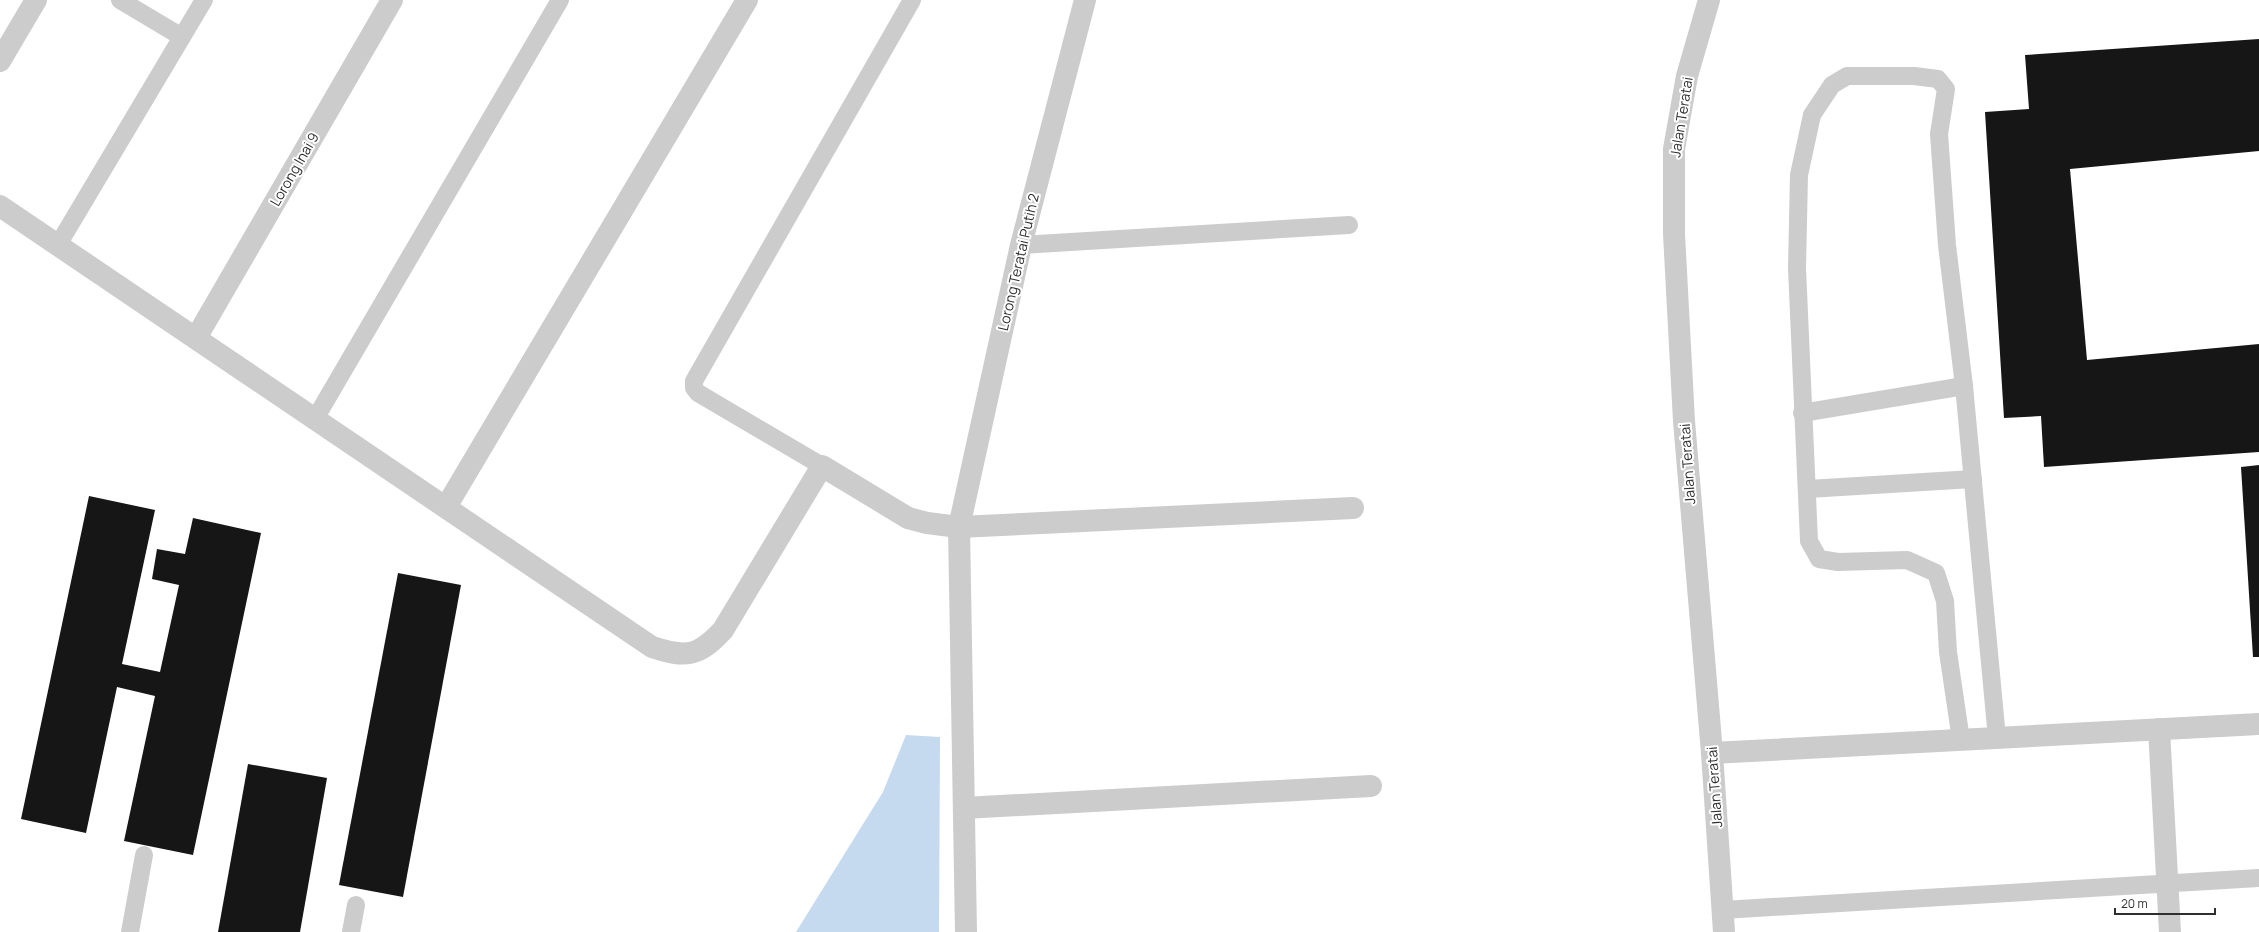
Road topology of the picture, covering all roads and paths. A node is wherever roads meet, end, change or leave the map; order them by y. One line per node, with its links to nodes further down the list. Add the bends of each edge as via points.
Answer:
1 (36, 0): 11 (street)
2 (120, 0): 10 (lane)
3 (204, 0): 10 (lane)
4 (392, 0): 16 (street, Lorong Inai 9)
5 (560, 0): 19 (lane)
6 (747, 0): 23 (street)
7 (912, 0): 20 (lane, via 694,381 694,388 698,393)
8 (1085, 0): 15 (street, Lorong Teratai Putih 2)
9 (1709, 0): 30 (street, Jalan Teratai, via 1687,76 1674,149 1674,234 1684,421)
10 (182, 37): 14 (lane)
11 (0, 61)
12 (0, 206): 14 (street)
13 (1350, 225): 15 (lane)
14 (58, 245): 16 (street)
15 (1021, 245): 25 (street, Lorong Teratai Putih 2)
16 (196, 338): 19 (street)
17 (1964, 386): 18 (lane); 18 (lane, via 1947,245 1939,134 1946,89 1938,79 1914,76 1847,76 1832,85 1812,115 1799,175 1797,268); 21 (lane)
18 (1802, 413): 22 (lane)
19 (315, 418): 23 (street)
20 (822, 466): 23 (street, via 723,630 712,642 696,652 675,654 652,646); 25 (street, via 908,518)
21 (1973, 479): 22 (lane); 28 (lane)
22 (1808, 489): 29 (lane, via 1810,541 1819,559 1838,562 1907,560 1936,573 1945,601 1948,652)
23 (446, 507)
24 (1353, 508): 25 (street)
25 (959, 527): 32 (street, Lorong Teratai Putih 2)
26 (2259, 724): 27 (street)
27 (2159, 729): 28 (street); 35 (street)
28 (1997, 738): 29 (street)
29 (1961, 740): 30 (street)
30 (1712, 753): 37 (street, Jalan Teratai)
31 (1371, 786): 32 (street)
32 (964, 808): 40 (street, Lorong Teratai Putih 2)
33 (144, 854): 38 (lane)
34 (2259, 878): 35 (lane)
35 (2167, 883): 37 (lane); 42 (street)
36 (356, 905): 39 (lane)
37 (1722, 910): 41 (street, Jalan Teratai)
38 (130, 932)
39 (351, 932)
40 (966, 932)
41 (1724, 932)
42 (2170, 932)

